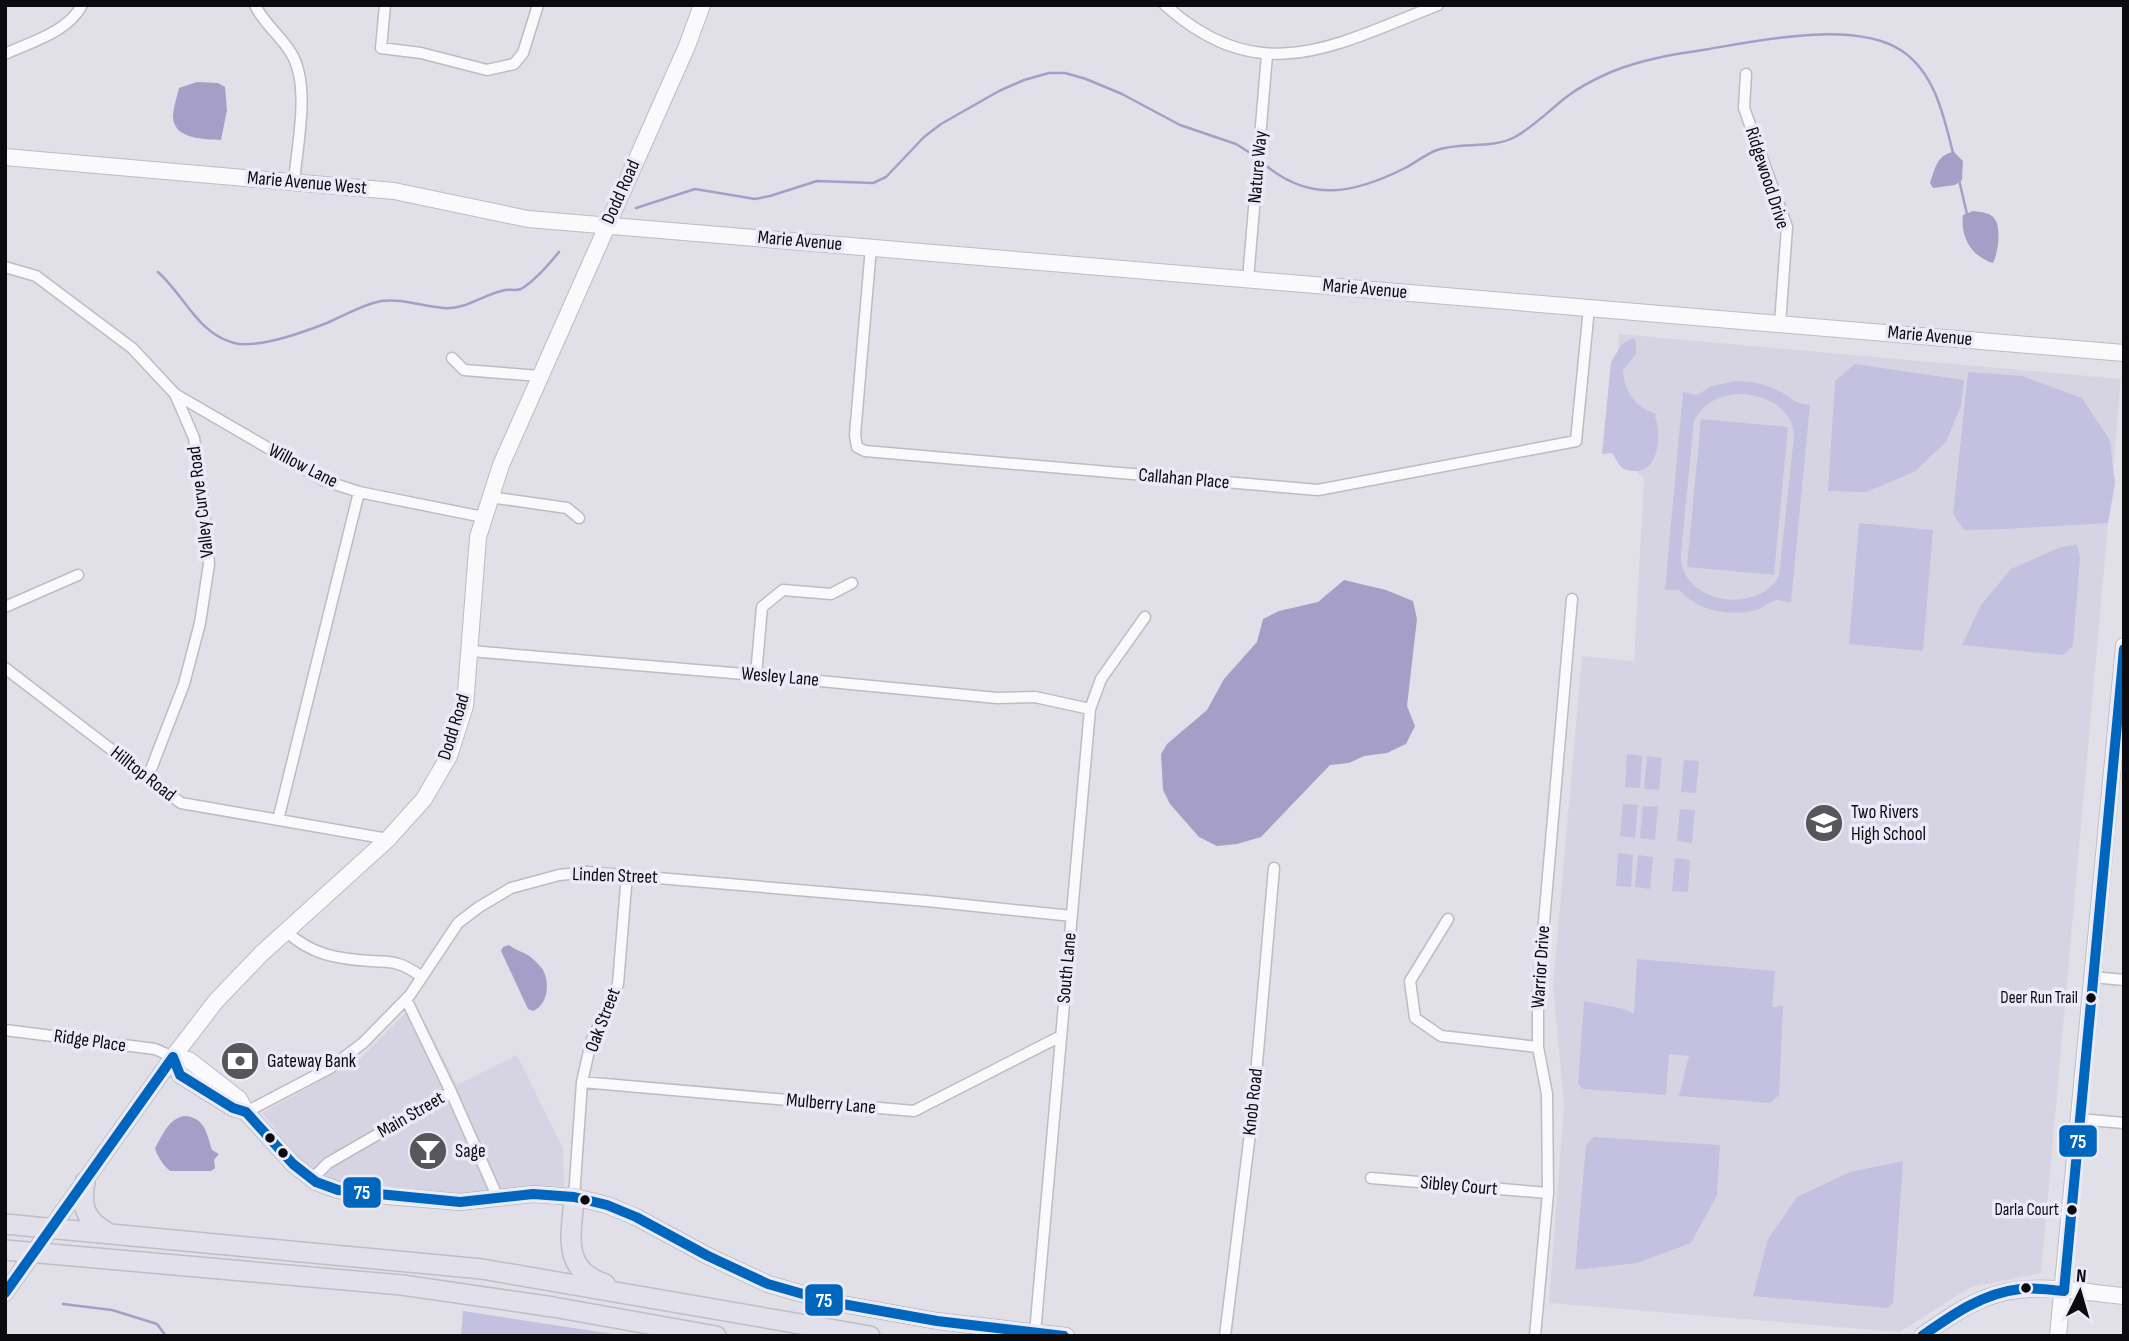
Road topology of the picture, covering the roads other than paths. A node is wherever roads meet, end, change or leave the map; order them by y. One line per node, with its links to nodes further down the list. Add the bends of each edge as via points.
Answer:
1 (82, 5): 8 (street, via 65,26)
2 (255, 5): 12 (street, via 301,74)
3 (385, 5): 4 (street, via 381,48 487,70 513,64 523,53)
4 (538, 5)
5 (702, 5): 13 (street, Dodd Road)
6 (1165, 5): 9 (street, via 1215,41)
7 (1438, 5): 9 (street, via 1303,53)
8 (5, 54)
9 (1267, 55): 16 (street, Nature Way)
10 (1746, 74): 18 (street, Ridgewood Drive, via 1744,108 1787,227)
11 (5, 157): 12 (street, Marie Avenue West)
12 (294, 182): 13 (street, Marie Avenue West, via 394,191 528,219)
13 (607, 226): 14 (street, Marie Avenue); 21 (street, Dodd Road)
14 (871, 247): 16 (street, Marie Avenue); 17 (street, Callahan Place, via 855,435 857,447 865,452 1318,490 1576,441)
15 (5, 267): 22 (street, Valley Curve Road, via 36,276 132,348)
16 (1248, 279): 17 (street, Marie Avenue)
17 (1589, 308): 18 (street, Marie Avenue)
18 (1780, 324): 19 (street, Marie Avenue)
19 (2124, 353)
20 (452, 358): 21 (street, via 464,370)
21 (540, 376): 24 (street, Dodd Road)
22 (176, 394): 23 (street, Willow Lane, via 323,480); 37 (street, Valley Curve Road, via 194,438 209,564 184,684)
23 (359, 492): 25 (street, Willow Lane); 38 (street)
24 (490, 497): 25 (street, Dodd Road); 26 (street, via 566,508)
25 (483, 517): 33 (street, Dodd Road, via 475,561)
26 (579, 518)
27 (78, 575): 30 (street)
28 (852, 583): 35 (street, via 831,594 782,590 762,607)
29 (1573, 599): 51 (street, Warrior Drive, via 1538,991)
30 (5, 607)
31 (1144, 617): 36 (street, South Lane, via 1101,679)
32 (2124, 646): 46 (street)
33 (470, 651): 35 (street, Wesley Lane); 39 (street, Dodd Road, via 465,706 449,756 424,799)
34 (5, 668): 37 (street, Hilltop Road)
35 (756, 675): 36 (street, Wesley Lane, via 997,698 1035,697)
36 (1090, 709): 42 (street, South Lane)
37 (148, 777): 38 (street, Hilltop Road, via 181,803)
38 (278, 820): 39 (street, Hilltop Road)
39 (388, 839): 44 (street, Dodd Road)
40 (1275, 869): 77 (street, Knob Road, via 1253,1109)
41 (627, 874): 42 (street, Linden Street); 45 (street, Linden Street, via 559,875 511,888 458,923); 53 (street, Oak Street, via 618,984 591,1042)
42 (1072, 916): 50 (street, South Lane)
43 (1448, 919): 51 (street, via 1410,981 1415,1018 1441,1036)
44 (286, 931): 45 (street, via 319,953 340,960 396,962); 52 (street, Dodd Road, via 216,1001)
45 (422, 977): 48 (street, Linden Street)
46 (2093, 977): 47 (street); 56 (street)
47 (2124, 980)
48 (406, 999): 54 (street); 55 (street, Linden Street, via 363,1043 330,1068)
49 (5, 1030): 52 (street, Ridge Place, via 155,1049)
50 (1061, 1036): 53 (street, Mulberry Lane, via 914,1111); 73 (street, South Lane)
51 (1538, 1047): 61 (street, Warrior Drive, via 1547,1094)
52 (173, 1057): 55 (street, via 189,1060 239,1099); 60 (street, Dodd Road)
53 (582, 1082): 62 (street, Oak Street)
54 (451, 1093): 59 (street, Main Street, via 328,1163); 63 (street, Main Street)
55 (246, 1112): 59 (street)
56 (2079, 1119): 57 (street); 69 (street)
57 (2124, 1123)
58 (1370, 1178): 61 (street, Sibley Court)
59 (312, 1179): 63 (street, via 364,1194 460,1202)
60 (85, 1182): 65 (street, Dodd Road); 66 (highway, via 83,1200 88,1216)
61 (1548, 1193): 78 (street, Warrior Drive)
62 (574, 1197): 63 (street, via 533,1194); 71 (highway, via 570,1243 582,1271 593,1280); 73 (street, via 626,1213 768,1283 831,1303)
63 (498, 1198)
64 (5, 1224): 65 (highway)
65 (52, 1228): 66 (highway); 68 (street, Dodd Road)
66 (108, 1234): 71 (highway, via 482,1269)
67 (5, 1250): 68 (highway)
68 (34, 1252): 70 (street, Dodd Road); 74 (highway, via 404,1286)
69 (2064, 1291): 72 (street); 79 (street, via 2021,1289 1986,1297); 80 (street)
70 (5, 1293)
71 (639, 1295): 75 (highway)
72 (2124, 1296)
73 (1035, 1333): 76 (street)
74 (716, 1336)
75 (870, 1336)
76 (1066, 1336)
77 (1225, 1336)
78 (1535, 1336)
79 (1923, 1336)
80 (2058, 1336)

